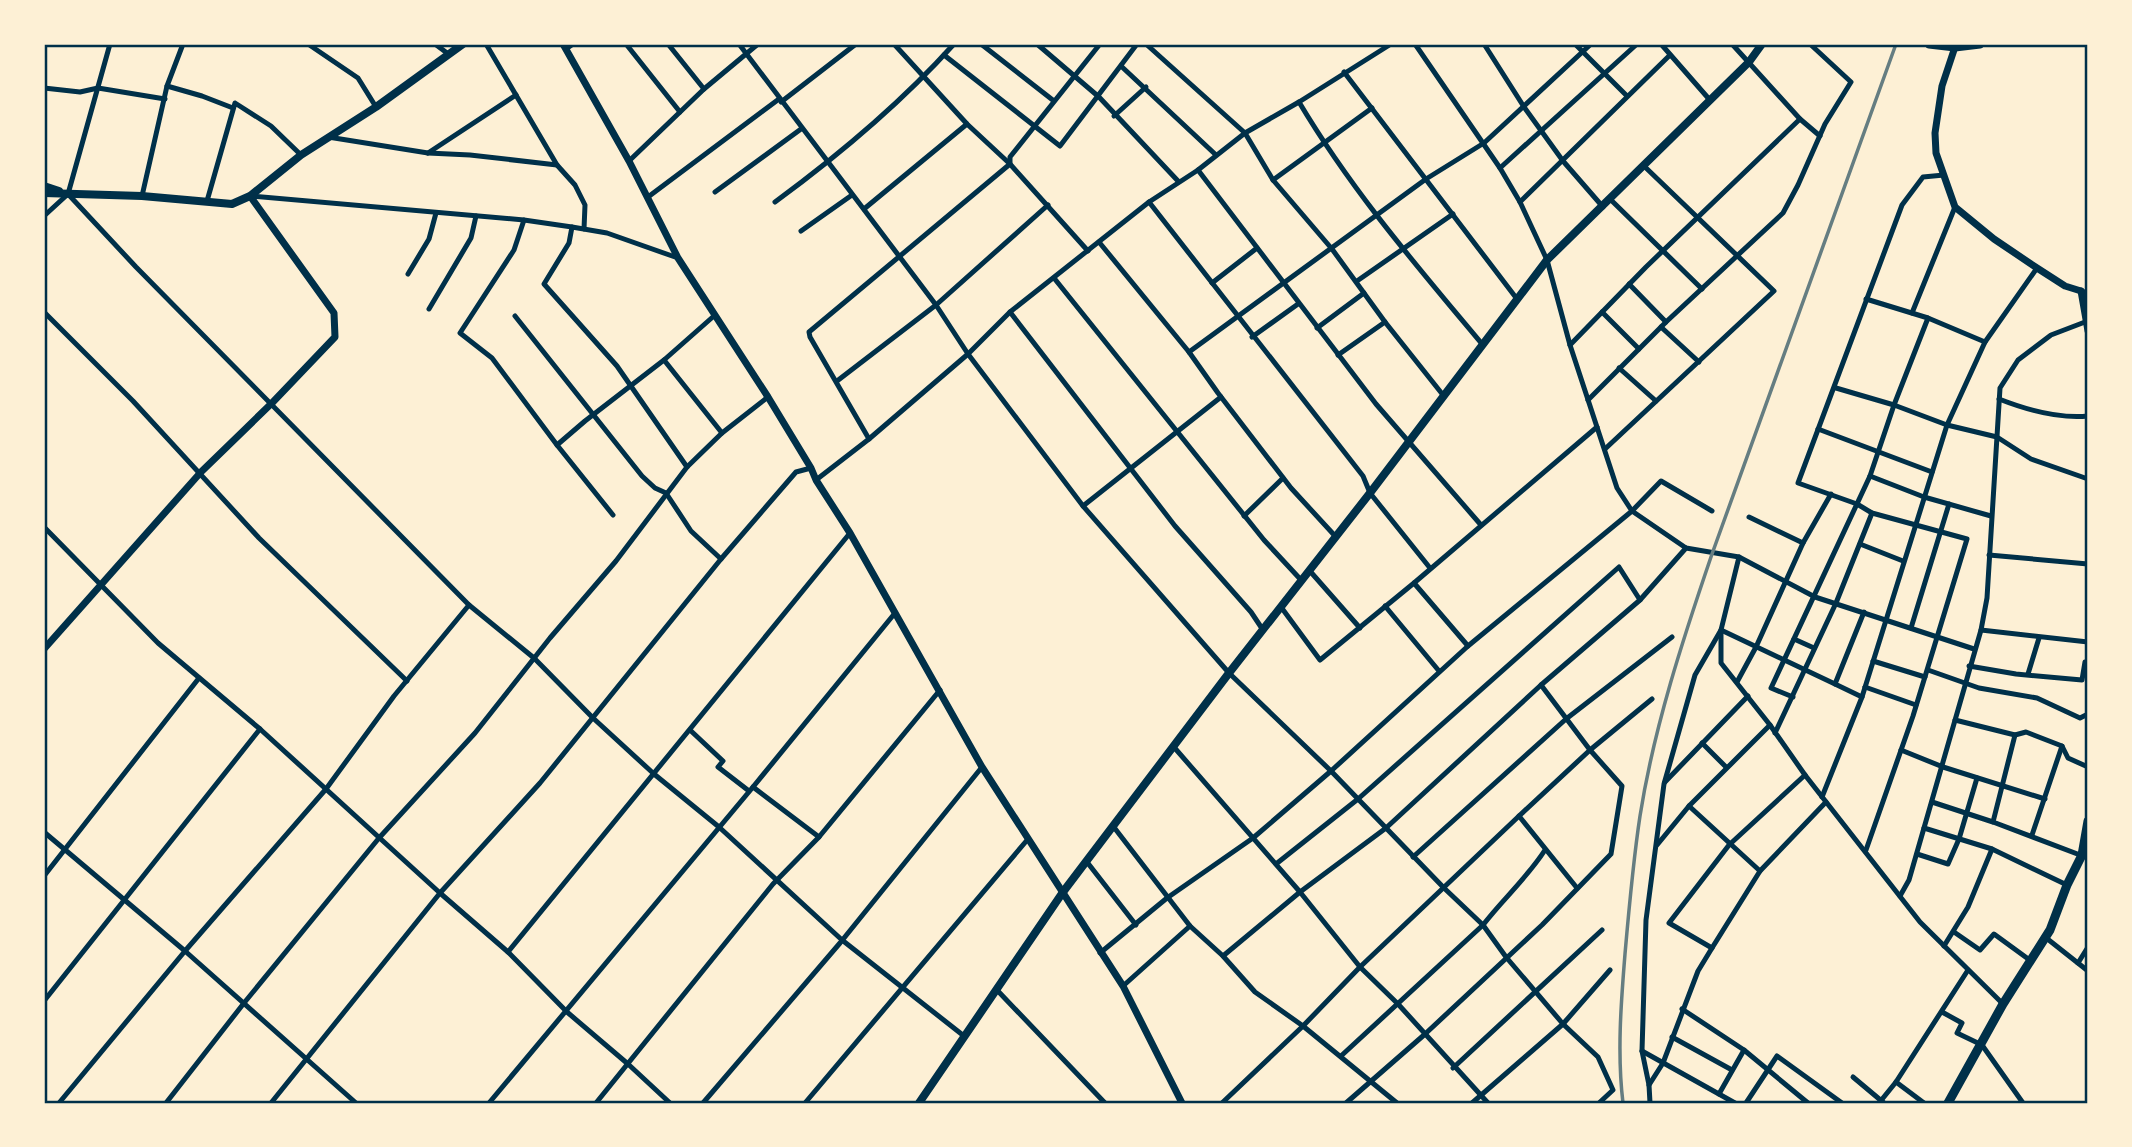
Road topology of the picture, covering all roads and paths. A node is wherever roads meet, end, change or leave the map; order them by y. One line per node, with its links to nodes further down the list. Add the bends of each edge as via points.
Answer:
1 (110, 44): 51 (street)
2 (183, 44): 48 (street)
3 (308, 44): 61 (street, via 358,78)
4 (435, 44): 38 (street)
5 (463, 44): 38 (main road)
6 (485, 44): 53 (street)
7 (573, 44): 33 (street)
8 (626, 44): 65 (street)
9 (668, 44): 52 (street)
10 (738, 44): 39 (street)
11 (758, 44): 39 (street)
12 (856, 44): 58 (street)
13 (894, 44): 47 (street)
14 (954, 44): 40 (street)
15 (982, 44): 59 (street)
16 (1037, 44): 46 (street)
17 (1088, 44): 36 (street)
18 (1100, 44): 36 (street)
19 (1137, 44): 43 (street)
20 (1146, 44): 72 (street)
21 (1391, 44): 44 (street)
22 (1415, 44): 76 (street)
23 (1495, 44): 34 (street)
24 (1575, 44): 37 (street)
25 (1591, 44): 37 (street)
26 (1637, 44): 45 (street)
27 (1661, 44): 41 (street)
28 (1732, 44): 42 (street)
29 (1762, 44): 42 (main road)
30 (1810, 44): 73 (street, via 1851,82)
31 (1929, 44): 35 (main road)
32 (1980, 44): 35 (main road)
33 (564, 46): 80 (street)
34 (1486, 47): 62 (street)
35 (1955, 47): 88 (street, via 1942,86 1935,133)
36 (1095, 50): 46 (street)
37 (1581, 52): 45 (street); 62 (street)
38 (447, 53): 61 (main road)
39 (746, 54): 52 (street); 58 (street)
40 (944, 55): 47 (street); 69 (street)
41 (1670, 55): 54 (street); 57 (street)
42 (1749, 62): 57 (main road); 67 (street)
43 (1121, 66): 49 (street); 55 (street)
44 (1344, 72): 60 (street); 64 (street)
45 (1603, 73): 54 (street); 71 (street)
46 (1075, 75): 55 (street); 59 (street)
47 (924, 77): 68 (street); 82 (street)
48 (167, 86): 56 (street); 63 (street)
49 (1146, 87): 66 (street); 79 (street)
50 (44, 88): 51 (street, via 80,92)
51 (98, 88): 56 (street); 95 (street)
52 (704, 89): 65 (street)
53 (516, 95): 77 (street); 84 (street)
54 (1627, 96): 81 (street)
55 (1099, 97): 66 (street); 69 (street, via 1060,146)
56 (165, 99): 97 (street)
57 (1709, 99): 85 (main road)
58 (780, 100): 70 (street); 99 (street)
59 (1054, 101): 69 (street)
60 (1299, 102): 72 (street); 75 (street)
61 (376, 107): 74 (main road)
62 (1524, 107): 71 (street); 76 (street)
63 (233, 108): 78 (street, via 235,103 271,126); 101 (street)
64 (1372, 108): 75 (street); 89 (street)
65 (680, 112): 80 (street)
66 (1114, 116): 91 (street)
67 (1800, 119): 73 (street); 114 (street)
68 (967, 124): 83 (street); 108 (street)
69 (1033, 127): 83 (street, via 1010,157)
70 (802, 129): 82 (street); 93 (street)
71 (1542, 131): 81 (street); 86 (street)
72 (1245, 133): 79 (street); 90 (street)
73 (1819, 136): 125 (street, via 1783,213)
74 (328, 137): 77 (street); 78 (main road)
75 (1323, 143): 90 (street); 113 (street)
76 (1484, 143): 86 (street); 89 (street)
77 (428, 153): 84 (street)
78 (301, 155): 98 (main road)
79 (1216, 155): 87 (street)
80 (629, 161): 99 (street)
81 (1563, 161): 104 (street); 106 (street)
82 (828, 163): 96 (street); 102 (street)
83 (1010, 164): 105 (street); 126 (street)
84 (557, 165): 117 (street, via 585,205)
85 (1644, 166): 100 (main road); 114 (street)
86 (1500, 167): 104 (street)
87 (1198, 170): 91 (street); 120 (street)
88 (1944, 175): 107 (street); 142 (street, via 1923,177 1902,205)
89 (1426, 179): 110 (street); 113 (street)
90 (1273, 180): 121 (street)
91 (1178, 181): 103 (street)
92 (44, 186): 95 (main road)
93 (715, 192)
94 (44, 193): 95 (main road)
95 (68, 194): 97 (main road); 111 (street); 179 (street)
96 (852, 195): 108 (street); 118 (street)
97 (142, 196): 101 (main road)
98 (250, 196): 101 (main road, via 232,204); 109 (street); 179 (street, via 334,313 335,337)
99 (648, 198): 127 (street)
100 (1611, 200): 106 (main road); 124 (street)
101 (207, 201)
102 (775, 202)
103 (1149, 202): 119 (street); 133 (street)
104 (1520, 202): 128 (street)
105 (1048, 205): 123 (street); 144 (street)
106 (1603, 207): 128 (main road)
107 (1955, 207): 129 (street); 149 (street)
108 (864, 209): 126 (street)
109 (436, 213): 112 (street); 130 (street, via 429,239)
110 (1453, 214): 122 (street); 141 (street)
111 (44, 216)
112 (476, 216): 115 (street); 145 (street, via 471,238)
113 (1376, 217): 121 (street); 122 (street)
114 (1697, 219): 124 (street); 125 (street)
115 (524, 220): 116 (street); 191 (street, via 514,250 460,333 492,358)
116 (572, 227): 117 (street); 171 (street, via 569,243 544,284 597,341)
117 (584, 229): 127 (street)
118 (801, 231)
119 (1100, 242): 123 (street); 164 (street)
120 (1257, 248): 133 (street); 135 (street)
121 (1332, 249): 132 (street); 135 (street)
122 (1402, 250): 132 (street); 161 (street)
123 (1088, 251): 131 (street)
124 (1662, 252): 134 (street); 137 (street)
125 (1738, 255): 137 (street); 168 (street, via 1774,291)
126 (899, 257): 144 (street); 170 (street, via 809,332)
127 (678, 258): 150 (street)
128 (1547, 260): 141 (main road); 162 (street)
129 (2037, 268): 138 (street, via 2065,286); 160 (street)
130 (408, 274)
131 (1054, 278): 147 (street); 186 (street)
132 (1357, 281): 139 (street)
133 (1212, 283): 152 (street)
134 (1629, 284): 148 (street); 156 (street)
135 (1284, 285): 143 (street); 152 (street)
136 (2088, 285): 138 (street)
137 (1702, 289): 156 (street)
138 (2081, 290): 140 (street); 155 (street)
139 (1364, 293): 154 (street); 157 (street)
140 (2088, 296)
141 (1517, 299): 161 (main road)
142 (1866, 299): 149 (street); 172 (street)
143 (1298, 304): 157 (street); 159 (street)
144 (936, 305): 165 (street); 170 (street)
145 (429, 309)
146 (44, 312): 197 (street)
147 (1010, 312): 165 (street); 196 (street)
148 (1602, 312): 162 (street); 163 (street)
149 (1912, 313): 153 (street)
150 (715, 315): 167 (street); 174 (street)
151 (515, 316): 181 (street)
152 (1237, 318): 159 (street); 164 (street)
153 (1928, 318): 160 (street); 180 (street)
154 (1385, 322): 166 (street); 173 (street)
155 (2085, 322): 158 (street); 176 (street, via 2051,335 2018,360 2000,387)
156 (1664, 324): 163 (street); 168 (street)
157 (1317, 328): 166 (street)
158 (2088, 331)
159 (1252, 337): 204 (street, via 1363,476)
160 (1985, 342): 183 (street)
161 (1482, 344): 173 (main road)
162 (1570, 345): 177 (street)
163 (1639, 348): 169 (street)
164 (1189, 352): 175 (street)
165 (968, 354): 189 (street); 209 (street)
166 (1338, 355): 190 (street)
167 (664, 360): 171 (street); 187 (street)
168 (1699, 362): 178 (street)
169 (1619, 368): 177 (street); 178 (street)
170 (837, 381): 189 (street)
171 (630, 387): 181 (street); 194 (street)
172 (1836, 388): 180 (street); 185 (street)
173 (1443, 395): 190 (main road)
174 (768, 397): 187 (street); 195 (street)
175 (1220, 397): 186 (street); 200 (street)
176 (1999, 399): 182 (street, via 2061,416); 188 (street)
177 (1588, 400): 184 (street)
178 (1657, 401): 192 (street)
179 (272, 403): 197 (street); 240 (street)
180 (1894, 405): 183 (street); 193 (street)
181 (593, 416): 191 (street); 203 (street, via 642,476)
182 (2088, 416)
183 (1947, 425): 188 (street); 198 (street)
184 (1597, 427): 192 (street); 217 (street)
185 (1818, 429): 193 (street); 205 (street, via 1798,482)
186 (1177, 432): 196 (street); 214 (street)
187 (722, 433): 194 (street)
188 (1997, 437): 201 (street, via 2031,459); 215 (street)
189 (869, 439): 202 (street)
190 (1408, 443): 204 (main road); 217 (street)
191 (557, 445): 213 (street)
192 (1605, 449): 210 (street, via 1617,488)
193 (1880, 452): 198 (street); 199 (street)
194 (687, 467): 203 (street)
195 (811, 468): 202 (street); 228 (street, via 796,472)
196 (1131, 468): 209 (street); 248 (street)
197 (201, 472): 236 (street); 273 (street, via 259,538)
198 (1932, 472): 206 (street)
199 (1870, 476): 206 (street); 207 (street)
200 (1283, 478): 214 (street); 222 (street)
201 (2088, 479)
202 (816, 480): 220 (street)
203 (666, 493): 228 (street, via 691,531); 261 (street)
204 (1370, 493): 222 (main road); 231 (street)
205 (1831, 494): 207 (street); 223 (street)
206 (1924, 497): 208 (street); 218 (street)
207 (1857, 505): 212 (street); 237 (street)
208 (1949, 505): 215 (street); 221 (street)
209 (1083, 506): 269 (street)
210 (1632, 511): 211 (street, via 1661,481); 225 (street); 256 (street)
211 (1712, 511)
212 (1872, 513): 218 (street); 224 (street)
213 (613, 515)
214 (1244, 516): 233 (street)
215 (1991, 516): 226 (street)
216 (1749, 517): 223 (street)
217 (1481, 525): 231 (street)
218 (1914, 526): 221 (street); 229 (street)
219 (44, 527): 236 (street)
220 (850, 533): 244 (street); 291 (street)
221 (1941, 533): 247 (street); 251 (street, via 1967,539)
222 (1336, 537): 232 (main road)
223 (1803, 543): 235 (street)
224 (1860, 544): 229 (street); 239 (street)
225 (1686, 548): 227 (street); 238 (street)
226 (1990, 555): 230 (street); 250 (street)
227 (1739, 557): 235 (street); 249 (street)
228 (721, 559): 286 (street)
229 (1903, 561): 245 (street)
230 (2088, 564)
231 (1430, 568): 234 (street)
232 (1309, 570): 233 (main road); 246 (street)
233 (1302, 581): 242 (main road)
234 (1414, 583): 241 (street); 256 (street)
235 (1786, 583): 237 (street); 257 (street)
236 (101, 586): 259 (street); 272 (street)
237 (1815, 597): 239 (street); 254 (street)
238 (1640, 600): 277 (street); 311 (street, via 1619,567)
239 (1836, 603): 243 (street); 258 (street)
240 (469, 606): 261 (street); 273 (street)
241 (1385, 606): 246 (street); 268 (street)
242 (1281, 607): 246 (street, via 1320,660); 248 (main road)
243 (1864, 612): 245 (street); 276 (street)
244 (895, 614): 279 (street); 310 (street)
245 (1885, 619): 247 (street); 263 (street)
246 (1360, 628)
247 (1911, 628): 251 (street)
248 (1263, 630): 269 (main road)
249 (1721, 630): 257 (street); 274 (street, via 1721,663); 307 (street, via 1695,675)
250 (1981, 630): 253 (street); 260 (street)
251 (1938, 637): 260 (street); 267 (street)
252 (1672, 638): 287 (street)
253 (2039, 638): 255 (street); 270 (street)
254 (1794, 639): 258 (street); 262 (street)
255 (2088, 642)
256 (1468, 646): 268 (street)
257 (1756, 647): 262 (street); 274 (street)
258 (1814, 648): 266 (street)
259 (44, 649)
260 (1974, 649): 265 (street)
261 (534, 658): 286 (street); 327 (street, via 475,733)
262 (1783, 660): 266 (street); 281 (street, via 1771,688)
263 (1873, 662): 271 (street); 278 (street)
264 (2088, 663): 270 (street, via 2082,680)
265 (1969, 666): 270 (street); 275 (street)
266 (1805, 669): 276 (street); 281 (street)
267 (1928, 670): 271 (street); 275 (street)
268 (1439, 671): 303 (street)
269 (1229, 673): 295 (main road); 303 (street)
270 (2028, 674)
271 (1925, 677): 284 (street)
272 (199, 678): 290 (street); 333 (street)
273 (407, 681): 309 (street)
274 (1737, 682): 280 (street)
275 (1964, 683): 285 (street, via 2037,698 2080,718); 288 (street)
276 (1835, 684): 282 (street)
277 (1541, 685): 287 (street); 322 (street)
278 (1865, 687): 282 (street); 284 (street)
279 (940, 690): 299 (street); 326 (street)
280 (1748, 696): 289 (street); 294 (street)
281 (1793, 697): 292 (street)
282 (1862, 697): 312 (street)
283 (1652, 699): 297 (street)
284 (1916, 705): 298 (street)
285 (2088, 714)
286 (593, 718): 304 (street); 350 (street)
287 (1566, 719): 297 (street); 338 (street)
288 (1955, 720): 293 (street); 301 (street)
289 (1770, 725): 292 (street); 300 (street)
290 (260, 729): 309 (street); 353 (street)
291 (690, 730): 304 (street); 310 (street, via 723,761 718,767)
292 (1775, 733): 305 (street)
293 (2015, 736): 296 (street, via 2026,732); 308 (street)
294 (1702, 743): 300 (street); 307 (street)
295 (1174, 746): 320 (main road); 328 (street)
296 (2062, 746): 302 (street, via 2067,758); 313 (street)
297 (1590, 750): 317 (street); 347 (street, via 1622,786 1611,854)
298 (1901, 750): 301 (street); 336 (street)
299 (982, 766): 329 (street); 360 (street)
300 (1726, 767): 315 (street)
301 (1943, 767): 306 (street); 314 (street)
302 (2088, 767)
303 (1332, 772): 311 (street); 328 (street)
304 (654, 774): 321 (street); 365 (street)
305 (1805, 775): 312 (street); 331 (street)
306 (1977, 778): 308 (street); 316 (street)
307 (1664, 783): 332 (street)
308 (2004, 786): 313 (street); 318 (street)
309 (326, 789): 327 (street); 364 (street)
310 (751, 789): 321 (street); 326 (street)
311 (1358, 799): 322 (street); 341 (street)
312 (1824, 799): 336 (street); 342 (street)
313 (2045, 799): 325 (street)
314 (1932, 803): 316 (street); 323 (street)
315 (1689, 806): 331 (street); 332 (street)
316 (1968, 814): 318 (street); 330 (street)
317 (1519, 816): 335 (street); 346 (street)
318 (1993, 822): 325 (street)
319 (2088, 825): 339 (main road)
320 (1113, 826): 340 (main road); 352 (street)
321 (719, 827): 344 (street); 384 (street)
322 (1386, 828): 338 (street); 349 (street)
323 (1924, 828): 330 (street); 337 (street)
324 (44, 832): 333 (street)
325 (2032, 835): 339 (street)
326 (819, 837): 344 (street)
327 (379, 838): 350 (street); 380 (street)
328 (1253, 838): 341 (street); 352 (street)
329 (1028, 839): 348 (street); 376 (street)
330 (1959, 839): 334 (street); 337 (street, via 1948,863)
331 (1729, 845): 342 (street); 363 (street, via 1669,923)
332 (1656, 847): 393 (street, via 1646,919)
333 (65, 849): 343 (street); 353 (street)
334 (1992, 849): 345 (street); 358 (street)
335 (1545, 850): 347 (street); 355 (street)
336 (1866, 850): 351 (street)
337 (1917, 854): 351 (street)
338 (1413, 857): 346 (street)
339 (2085, 857): 345 (main road)
340 (1087, 862): 348 (main road); 354 (street)
341 (1276, 864): 349 (street)
342 (1760, 872): 363 (street)
343 (44, 876)
344 (776, 881): 360 (street); 397 (street)
345 (2067, 885): 359 (main road)
346 (1444, 888): 355 (street); 371 (street)
347 (1577, 888): 368 (street)
348 (1063, 892): 366 (street); 377 (main road)
349 (1300, 892): 367 (street); 371 (street)
350 (440, 893): 365 (street); 395 (street)
351 (1900, 896): 361 (street)
352 (1167, 898): 354 (street); 356 (street)
353 (126, 900): 364 (street); 379 (street)
354 (1136, 925): 366 (street)
355 (1483, 925): 368 (street); 381 (street)
356 (1190, 926): 367 (street); 375 (street)
357 (1602, 930): 378 (street)
358 (1954, 932): 361 (street); 369 (street, via 1980,950 1994,934)
359 (2045, 937): 369 (main road); 370 (street)
360 (842, 940): 376 (street); 418 (street)
361 (1944, 946): 373 (street)
362 (2088, 947): 370 (street)
363 (1712, 948): 383 (street)
364 (185, 951): 380 (street); 411 (street)
365 (508, 952): 384 (street)
366 (1100, 953): 375 (street)
367 (1223, 956): 387 (street, via 1255,992)
368 (1506, 957): 378 (street); 388 (street)
369 (2031, 961): 382 (main road)
370 (2078, 963): 374 (street)
371 (1360, 967): 381 (street); 387 (street)
372 (1610, 970): 386 (street)
373 (1968, 970): 382 (street); 385 (street)
374 (2088, 971)
375 (1123, 986): 422 (street)
376 (903, 988): 389 (street); 419 (street)
377 (996, 989): 389 (main road); 421 (street)
378 (1535, 990): 386 (street); 399 (street)
379 (44, 1001)
380 (244, 1003): 395 (street); 412 (street)
381 (1398, 1004): 388 (street); 394 (street)
382 (2003, 1004): 391 (main road)
383 (1682, 1009): 390 (street); 392 (street)
384 (566, 1012): 397 (street); 415 (street)
385 (1942, 1012): 391 (street, via 1962,1023 1956,1033); 404 (street)
386 (1563, 1024): 408 (street); 428 (street, via 1598,1057 1614,1090)
387 (1303, 1026): 394 (street); 423 (street)
388 (1424, 1035): 399 (street); 405 (street)
389 (964, 1036): 420 (main road)
390 (1672, 1037): 396 (street); 401 (street)
391 (1982, 1045): 434 (main road); 435 (street)
392 (1744, 1050): 400 (street); 401 (street)
393 (1642, 1051): 396 (street); 406 (street)
394 (1341, 1056): 405 (street)
395 (307, 1058): 413 (street); 414 (street)
396 (1663, 1063): 406 (street); 407 (street)
397 (628, 1064): 416 (street); 417 (street)
398 (1790, 1067): 400 (street, via 1777,1056); 403 (street); 432 (street)
399 (1453, 1068): 408 (street)
400 (1768, 1068): 403 (street); 430 (street)
401 (1732, 1070): 407 (street)
402 (1853, 1077): 410 (street)
403 (1781, 1080): 431 (street)
404 (1896, 1082): 410 (street); 433 (street)
405 (1371, 1083): 424 (street); 425 (street)
406 (1650, 1085): 409 (street)
407 (1719, 1094): 429 (street)
408 (1480, 1096): 426 (street); 427 (street)
409 (1651, 1102)
410 (1881, 1102)
411 (59, 1103)
412 (166, 1103)
413 (271, 1103)
414 (356, 1103)
415 (489, 1103)
416 (596, 1103)
417 (670, 1103)
418 (703, 1103)
419 (805, 1103)
420 (919, 1103)
421 (1105, 1103)
422 (1182, 1103)
423 (1222, 1103)
424 (1346, 1103)
425 (1397, 1103)
426 (1472, 1103)
427 (1488, 1103)
428 (1599, 1103)
429 (1735, 1103)
430 (1746, 1103)
431 (1808, 1103)
432 (1842, 1103)
433 (1924, 1103)
434 (1948, 1103)
435 (2023, 1103)

